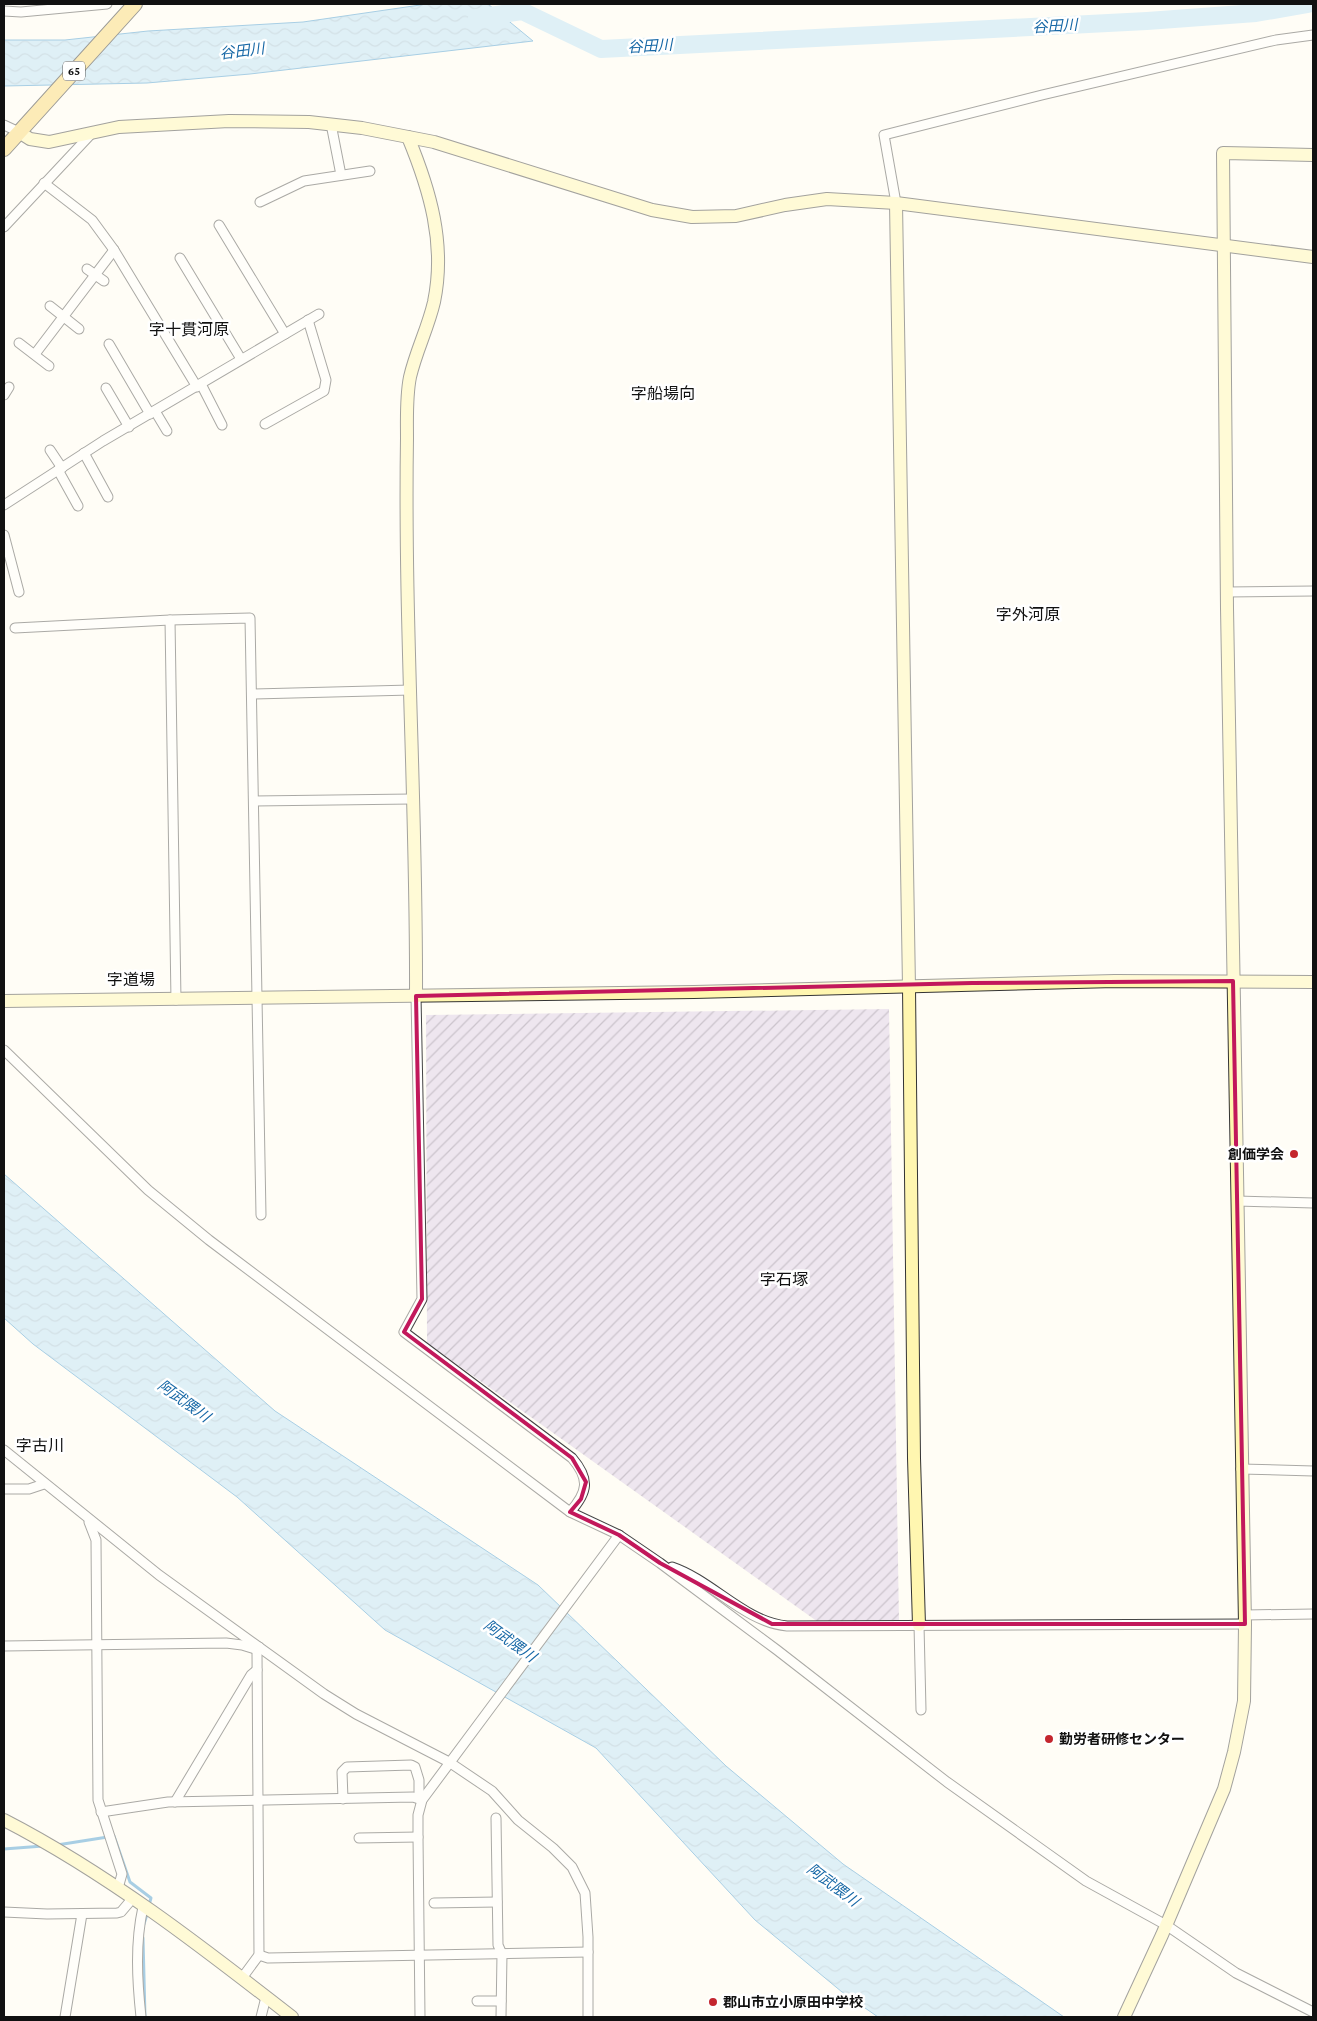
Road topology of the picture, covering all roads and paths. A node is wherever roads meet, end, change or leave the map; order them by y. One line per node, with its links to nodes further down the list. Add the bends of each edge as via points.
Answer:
1 (107, 4): 3 (street)
2 (135, 4): 7 (main road, 65)
3 (4, 11)
4 (1313, 34): 17 (street, via 1042,95 884,136)
5 (331, 124): 9 (street, via 229,121 119,127); 10 (street); 14 (street)
6 (4, 125): 7 (street)
7 (23, 128): 8 (street); 9 (street, via 30,139 49,142); 11 (main road, 65)
8 (4, 132)
9 (93, 133): 15 (street)
10 (408, 137): 17 (street, via 434,142 652,210 692,217 736,216 827,199); 56 (street, via 425,179 437,236 434,302 416,358 408,400)
11 (4, 149)
12 (1313, 155): 20 (street, via 1223,154)
13 (370, 171): 14 (street)
14 (340, 175): 16 (street, via 304,181)
15 (44, 183): 19 (street); 21 (street, via 92,220)
16 (260, 202)
17 (896, 203): 20 (street); 62 (street)
18 (219, 225): 31 (street)
19 (4, 227)
20 (1223, 244): 22 (street); 53 (street)
21 (114, 250): 24 (street); 37 (street)
22 (1313, 257)
23 (180, 258): 35 (street)
24 (91, 272): 25 (street); 28 (street)
25 (104, 280)
26 (50, 306): 28 (street)
27 (319, 314): 29 (street)
28 (63, 317): 30 (street); 34 (street)
29 (308, 320): 31 (street); 40 (street, via 326,387)
30 (79, 329)
31 (285, 334): 35 (street)
32 (20, 343): 34 (street)
33 (109, 344): 39 (street)
34 (35, 354): 36 (street)
35 (241, 359): 37 (street)
36 (49, 366)
37 (199, 386): 39 (street); 41 (street)
38 (106, 388): 42 (street)
39 (152, 413): 42 (street); 43 (street)
40 (265, 424)
41 (222, 425)
42 (129, 426): 45 (street)
43 (167, 431)
44 (50, 450): 46 (street)
45 (84, 453): 46 (street); 47 (street)
46 (60, 469): 48 (street); 49 (street)
47 (108, 497)
48 (4, 505)
49 (78, 506)
50 (4, 535): 52 (street)
51 (1313, 591): 53 (street)
52 (19, 592)
53 (1226, 592): 60 (street)
54 (170, 620): 55 (street); 57 (street, via 250,618); 65 (street)
55 (15, 628)
56 (411, 690): 57 (street); 58 (street)
57 (252, 694): 59 (street)
58 (412, 800): 59 (street); 63 (street)
59 (254, 801): 64 (street)
60 (1232, 981): 61 (street); 62 (street, via 991,982); 68 (street)
61 (1313, 982)
62 (909, 987): 63 (street); 82 (street)
63 (416, 996): 64 (street); 76 (street, via 422,1299 404,1332 582,1468 586,1482 581,1499)
64 (257, 998): 65 (street); 70 (street)
65 (176, 1000): 66 (street)
66 (4, 1001)
67 (4, 1050): 76 (street, via 148,1190 209,1240)
68 (1237, 1201): 69 (street); 72 (street)
69 (1313, 1203)
70 (261, 1215)
71 (4, 1450): 74 (street)
72 (1241, 1469): 73 (street); 81 (street)
73 (1313, 1470)
74 (44, 1484): 75 (street, via 30,1489); 77 (street)
75 (4, 1489)
76 (570, 1512): 78 (street)
77 (89, 1520): 84 (street, via 96,1540); 85 (street)
78 (620, 1535): 79 (street); 88 (street)
79 (660, 1563): 82 (street, via 677,1569 772,1624 818,1627); 105 (street, via 946,1782 1086,1881)
80 (1313, 1614): 81 (street)
81 (1245, 1619): 82 (street, via 1012,1627); 105 (street, via 1244,1701 1234,1752 1224,1789)
82 (919, 1625): 87 (street)
83 (4, 1646): 84 (street)
84 (96, 1646): 85 (street, via 226,1644); 93 (street, via 98,1800)
85 (258, 1648): 86 (street); 88 (street, via 356,1714)
86 (257, 1670): 91 (street); 92 (street, via 251,1674)
87 (921, 1710)
88 (449, 1762): 90 (street); 106 (street, via 492,1791 518,1820 572,1867 585,1893)
89 (343, 1799): 90 (street); 90 (street, via 342,1772 347,1767 411,1765 418,1775); 91 (street)
90 (420, 1799): 96 (street)
91 (258, 1800): 92 (street); 108 (street)
92 (175, 1802): 93 (street)
93 (101, 1812): 98 (street, via 122,1874)
94 (496, 1818): 100 (street)
95 (4, 1820): 98 (street)
96 (418, 1837): 97 (street); 109 (street)
97 (359, 1838)
98 (118, 1888): 99 (street)
99 (132, 1899): 102 (street); 104 (street, via 121,1912)
100 (498, 1902): 101 (street); 107 (street, via 498,1945)
101 (434, 1903)
102 (143, 1907): 110 (street); 116 (street, via 138,1932)
103 (4, 1912): 104 (street)
104 (82, 1914): 115 (street)
105 (1164, 1930): 114 (street, via 1236,1973); 122 (street)
106 (588, 1952): 107 (street); 121 (street)
107 (502, 1954): 109 (street); 113 (street)
108 (259, 1955): 109 (street, via 268,1958); 110 (street)
109 (420, 1956): 119 (street)
110 (242, 1978): 111 (street)
111 (266, 1997): 117 (street); 118 (street)
112 (477, 2001): 113 (street)
113 (501, 2001): 120 (street)
114 (1313, 2012)
115 (65, 2017)
116 (141, 2017)
117 (261, 2017)
118 (292, 2017)
119 (420, 2017)
120 (501, 2017)
121 (588, 2017)
122 (1124, 2017)

